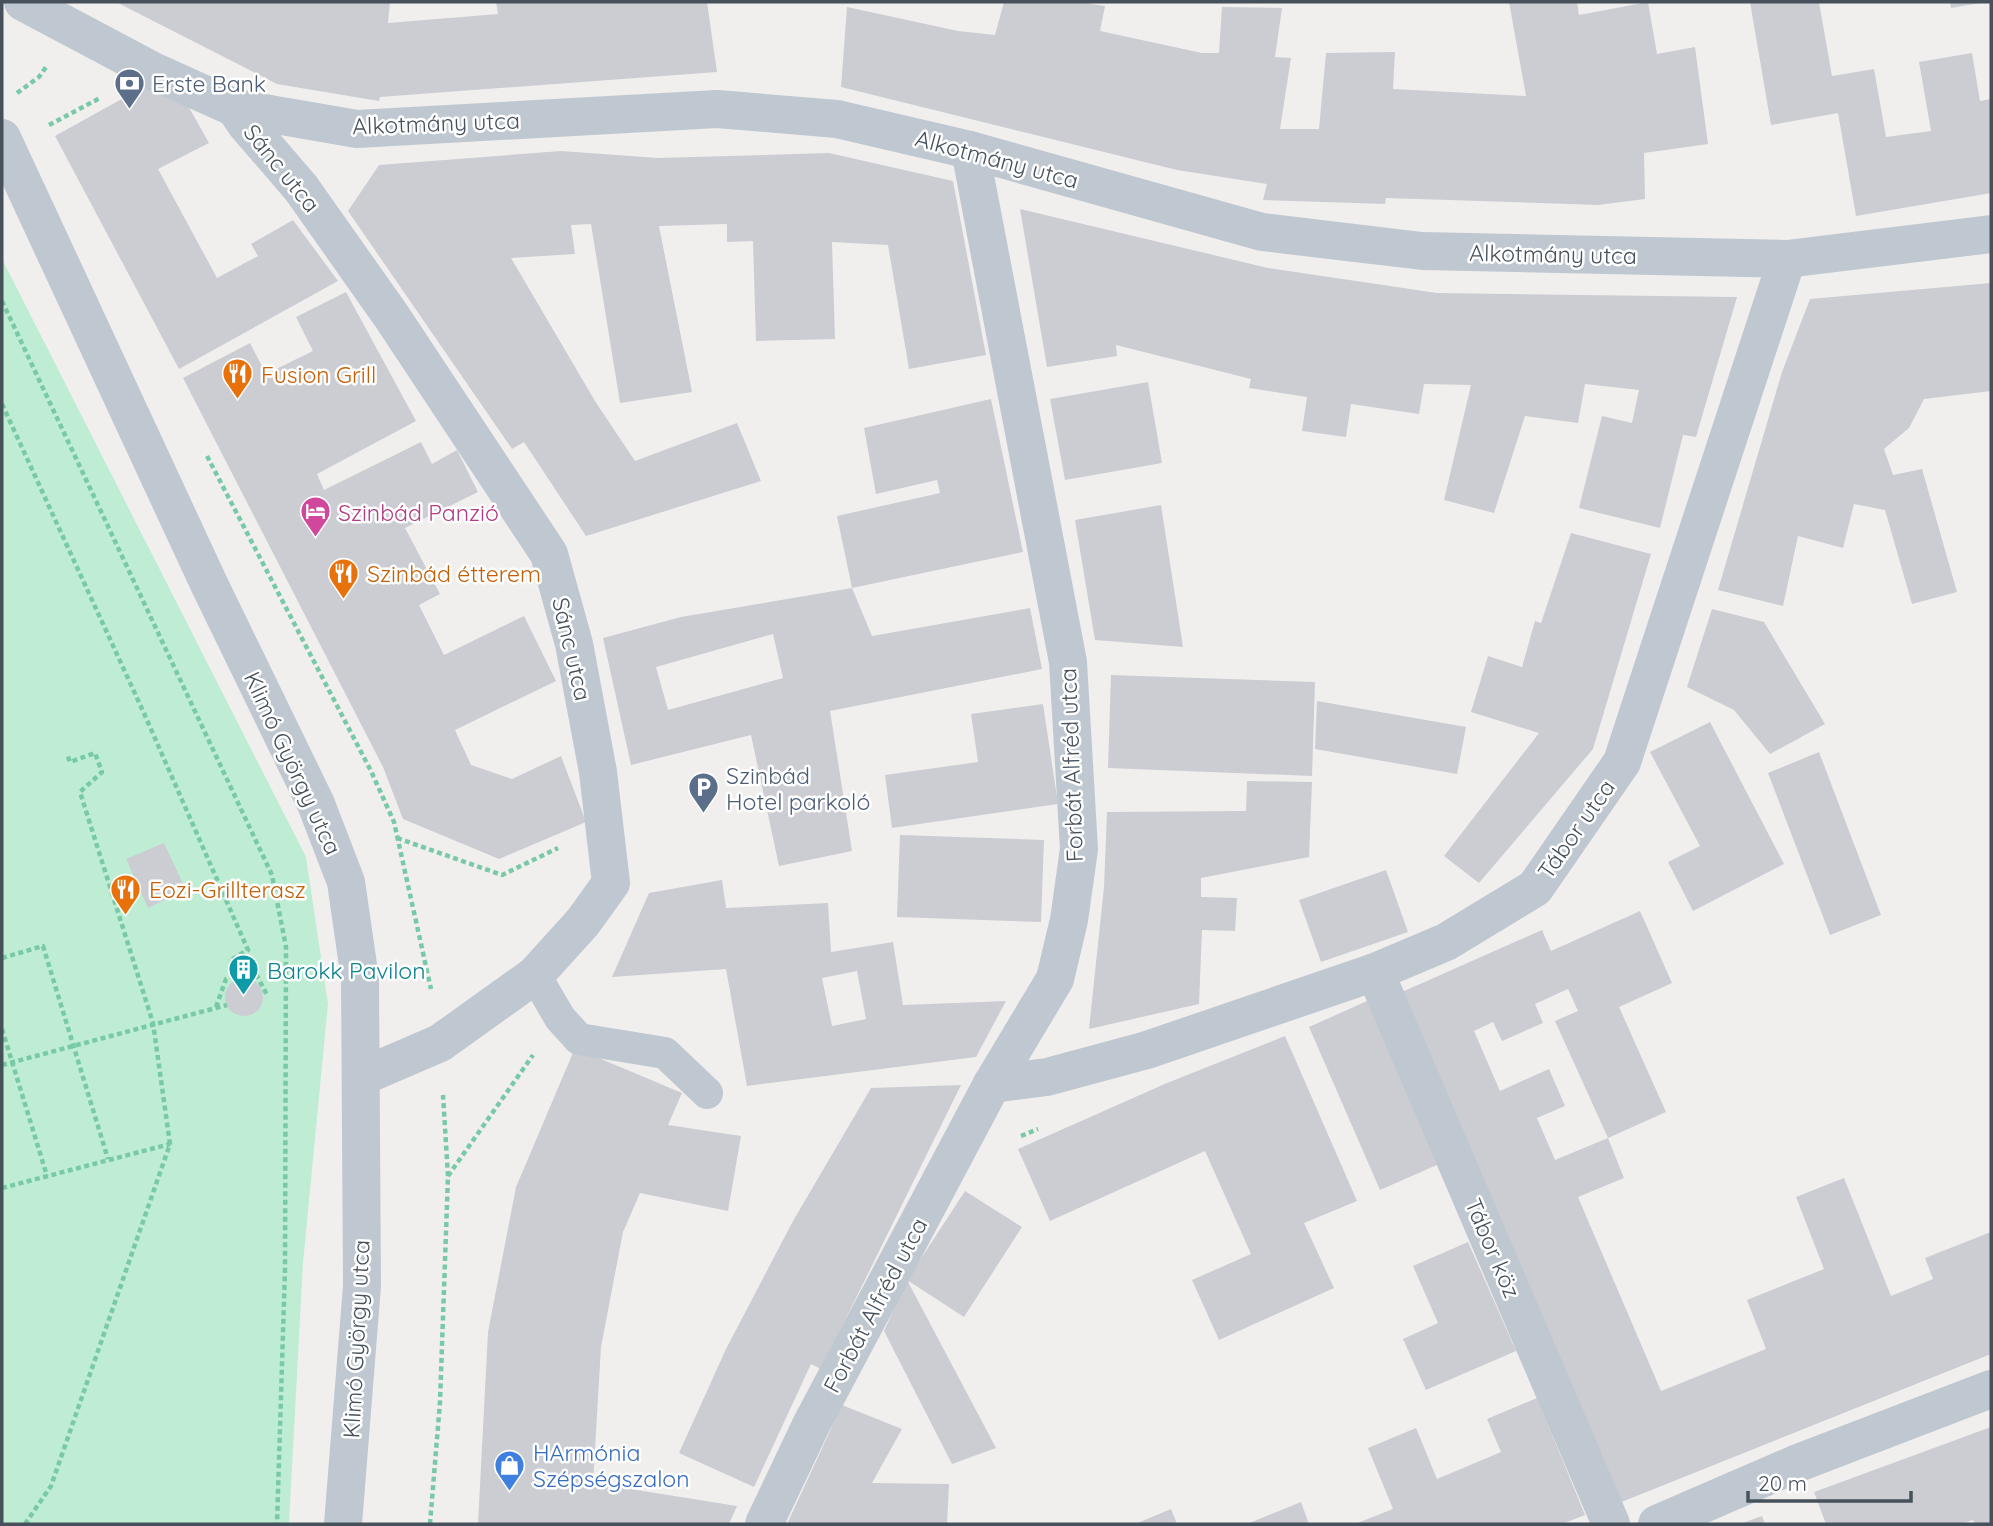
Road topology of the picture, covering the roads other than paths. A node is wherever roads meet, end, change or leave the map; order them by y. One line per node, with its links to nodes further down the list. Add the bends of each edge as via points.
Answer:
1 (23, 2): 2 (street, Alkotmány utca, via 153,71)
2 (235, 108): 4 (street, Alkotmány utca, via 357,129 717,109 837,119); 8 (street, Sánc utca, via 347,252 549,554 574,644 596,759 611,883)
3 (2, 138): 9 (street, Klimó György utca, via 210,586 317,804 346,882 360,979)
4 (970, 150): 6 (street, Alkotmány utca, via 1262,232 1422,251); 10 (street, Forbát Alfréd utca, via 1068,662 1079,849 1055,979)
5 (1991, 234): 6 (street, Alkotmány utca)
6 (1787, 260): 7 (street, Tábor utca, via 1622,762 1535,888 1446,942)
7 (1376, 972): 10 (street, Tábor utca, via 1147,1050 1047,1077); 15 (street, Tábor köz)
8 (535, 975): 9 (street, Sánc utca, via 440,1043); 11 (lane, via 560,1018 579,1039 665,1053)
9 (361, 1077): 13 (street, Klimó György utca, via 362,1286)
10 (992, 1084): 14 (street, Forbát Alfréd utca, via 811,1425)
11 (707, 1093)
12 (1991, 1389): 16 (street, via 1798,1463)
13 (343, 1524)
14 (764, 1524)
15 (1611, 1524)
16 (1657, 1524)

